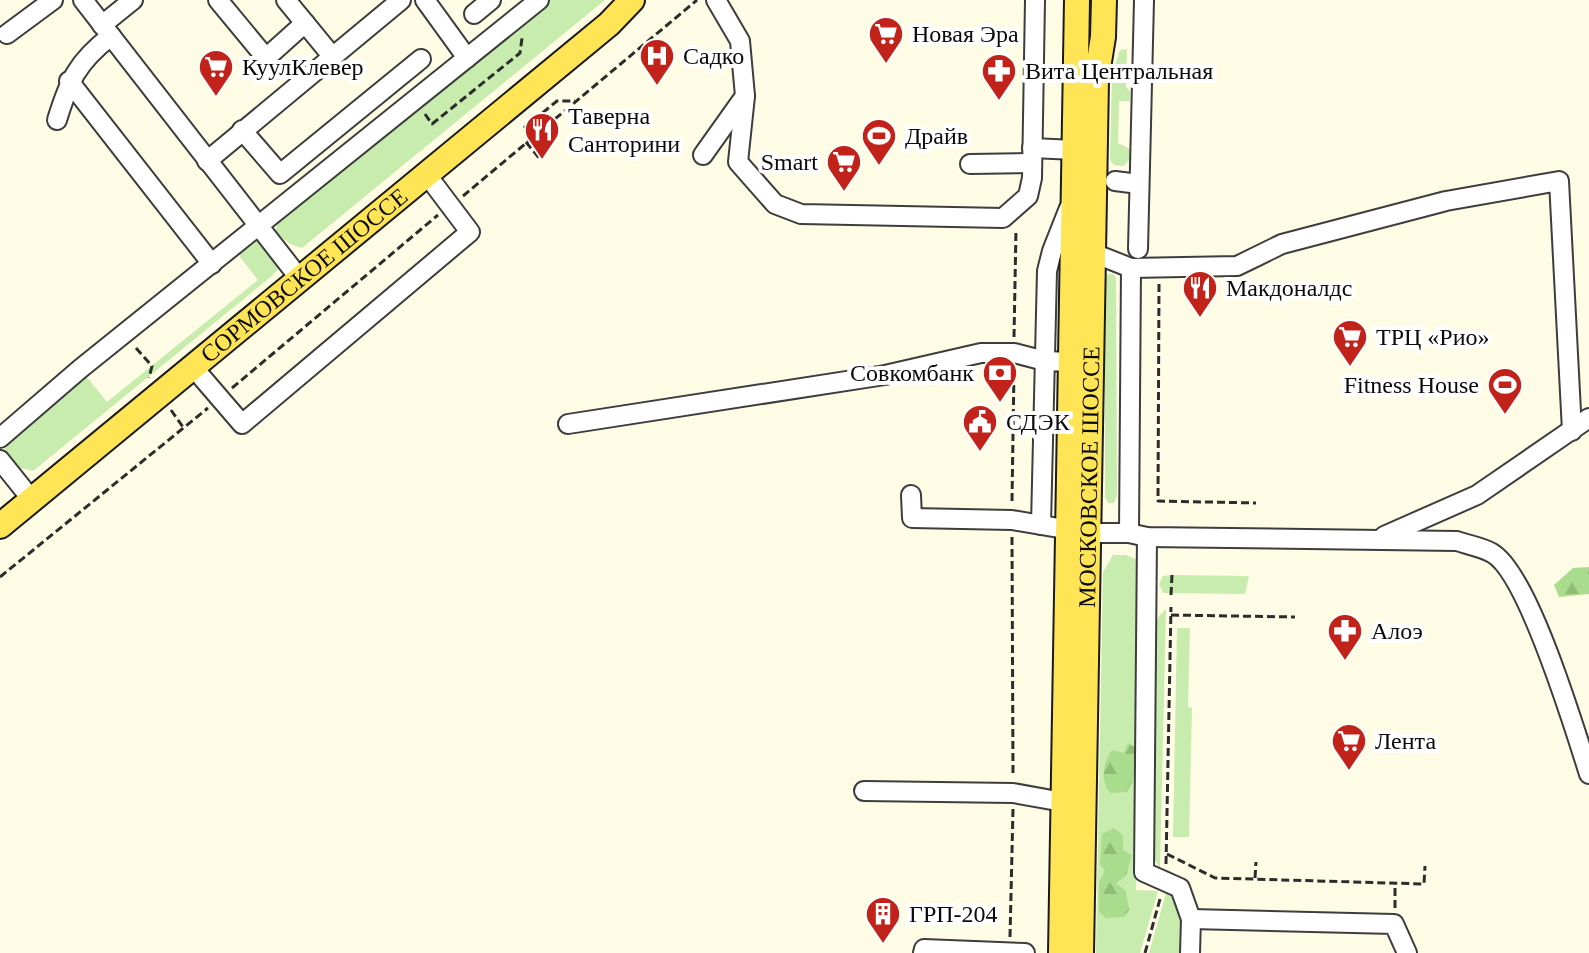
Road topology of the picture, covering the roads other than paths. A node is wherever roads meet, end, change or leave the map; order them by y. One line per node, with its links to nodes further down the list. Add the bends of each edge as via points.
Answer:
1 (53, 0): 21 (street)
2 (83, 0): 20 (street)
3 (133, 0): 20 (street)
4 (218, 0): 18 (street, via 266,58)
5 (286, 0): 18 (street)
6 (401, 0): 22 (street)
7 (425, 0): 23 (street)
8 (491, 0): 17 (street)
9 (539, 0): 23 (street)
10 (632, 0): 19 (main road, СОРМОВСКОЕ ШОССЕ)
11 (652, 0): 19 (main road, СОРМОВСКОЕ ШОССЕ)
12 (716, 0): 26 (street, via 740,41)
13 (1035, 0): 31 (street)
14 (1077, 0): 29 (main road, МОСКОВСКОЕ ШОССЕ)
15 (1104, 0): 40 (main road, МОСКОВСКОЕ ШОССЕ, via 1096,80)
16 (1144, 0): 36 (street)
17 (474, 14)
18 (305, 23): 22 (street)
19 (609, 24): 34 (main road, СОРМОВСКОЕ ШОССЕ)
20 (106, 30): 25 (street); 32 (street)
21 (7, 34)
22 (332, 56): 28 (street)
23 (467, 58): 38 (street)
24 (421, 59): 28 (street, via 280,174)
25 (69, 81): 27 (street); 41 (street)
26 (745, 96): 30 (street); 31 (street, via 738,162 775,204 801,214 1003,218 1028,196)
27 (57, 120)
28 (242, 130): 32 (street)
29 (1075, 150): 31 (street); 37 (main road, МОСКОВСКОЕ ШОССЕ)
30 (703, 155)
31 (1032, 156): 33 (street)
32 (207, 161): 38 (street)
33 (970, 164)
34 (427, 175): 43 (main road, СОРМОВСКОЕ ШОССЕ); 46 (street, via 470,232 242,424)
35 (1115, 181): 36 (street)
36 (1139, 184): 39 (street)
37 (1074, 194): 44 (street, via 1047,271); 45 (main road, МОСКОВСКОЕ ШОССЕ)
38 (260, 225): 41 (street); 43 (street)
39 (1138, 249)
40 (1093, 253): 42 (street); 56 (main road, МОСКОВСКОЕ ШОССЕ)
41 (212, 264): 50 (street)
42 (1131, 268): 49 (street, via 1237,266 1297,240 1446,201 1559,181); 57 (street)
43 (300, 279): 46 (main road, СОРМОВСКОЕ ШОССЕ)
44 (1045, 361): 45 (street); 48 (street, via 1014,353 981,353 885,375); 54 (street)
45 (1071, 362): 56 (main road, МОСКОВСКОЕ ШОССЕ)
46 (193, 367): 53 (main road, СОРМОВСКОЕ ШОССЕ)
47 (1589, 418): 49 (street)
48 (568, 424)
49 (1572, 431): 58 (street, via 1477,495)
50 (0, 438)
51 (0, 460): 53 (street)
52 (911, 495): 54 (street, via 912,518)
53 (32, 500): 55 (main road, СОРМОВСКОЕ ШОССЕ)
54 (1041, 525): 56 (street)
55 (0, 526)
56 (1078, 531): 57 (street); 61 (main road, МОСКОВСКОЕ ШОССЕ); 66 (main road, МОСКОВСКОЕ ШОССЕ)
57 (1138, 535): 58 (street); 62 (street, via 1144,872 1180,888)
58 (1377, 539): 59 (street, via 1457,541 1494,554 1516,578)
59 (1589, 774)
60 (864, 791): 61 (street, via 1013,793)
61 (1063, 802): 65 (main road, МОСКОВСКОЕ ШОССЕ)
62 (1191, 919): 67 (street); 68 (street, via 1394,924)
63 (1018, 952): 64 (street)
64 (923, 953)
65 (1061, 953)
66 (1081, 953)
67 (1190, 953)
68 (1407, 953)

